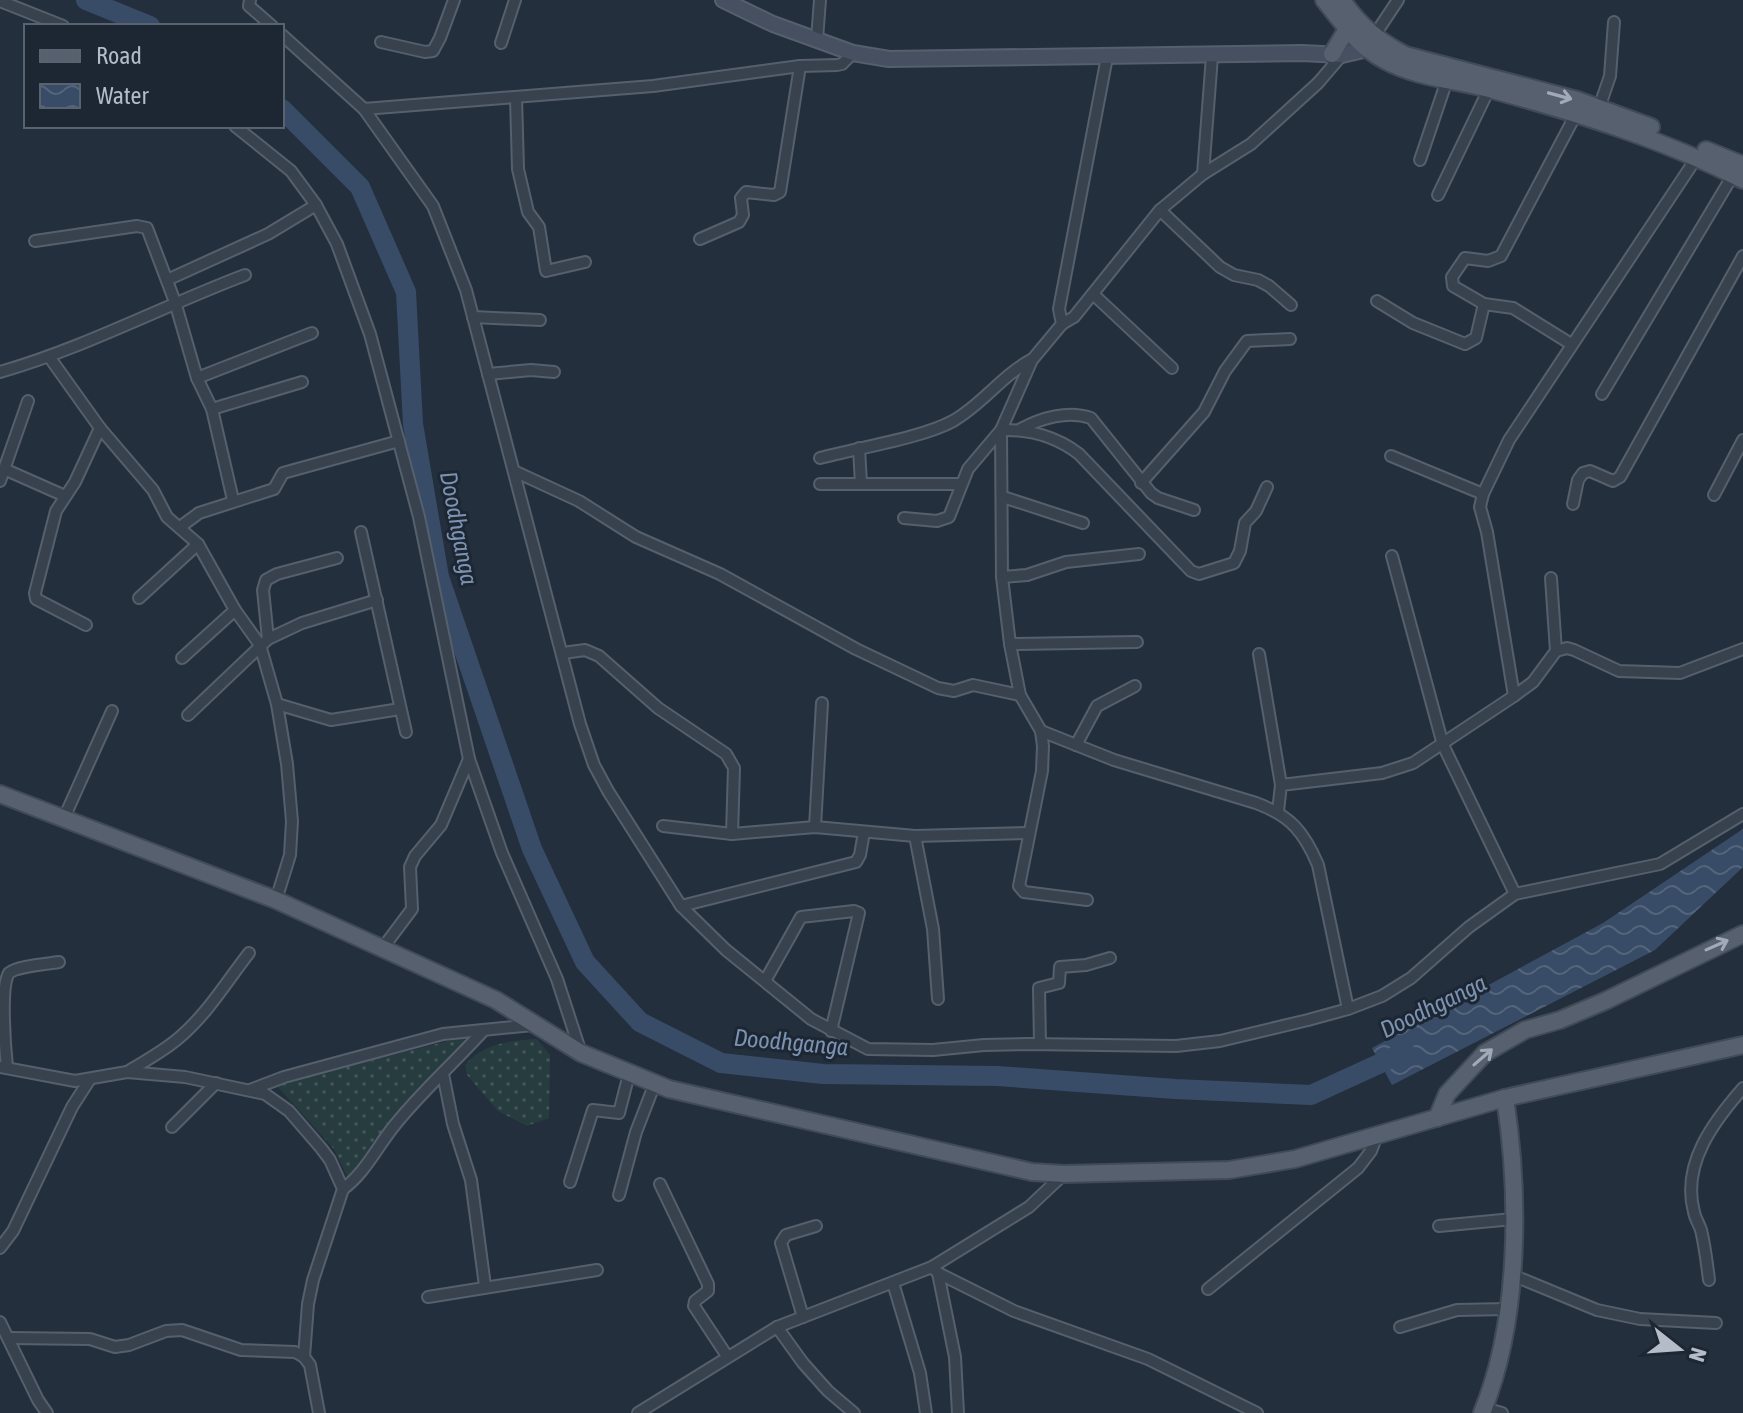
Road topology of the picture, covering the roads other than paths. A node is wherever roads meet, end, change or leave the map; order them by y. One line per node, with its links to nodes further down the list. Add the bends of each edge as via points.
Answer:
1 (454, 0): 16 (street, via 433,51)
2 (515, 0): 17 (street)
3 (820, 0): 15 (street)
4 (1324, 0): 13 (main road)
5 (1342, 0): 18 (main road)
6 (1398, 0): 18 (street)
7 (0, 1): 11 (street)
8 (728, 1): 15 (main road)
9 (246, 2): 12 (street)
10 (1614, 22): 27 (street, via 1610,76)
11 (58, 24)
12 (270, 24)
13 (1347, 29): 18 (main road); 20 (main road)
14 (284, 37): 28 (street)
15 (817, 39): 19 (main road)
16 (381, 42)
17 (501, 43)
18 (1375, 43): 20 (main road); 24 (main road, via 1386,62); 27 (main road, one-way to 27)
19 (853, 53): 22 (main road, via 889,59); 23 (street, via 842,64)
20 (1337, 55): 21 (main road); 34 (street, via 1318,83 1251,144)
21 (1212, 56): 22 (main road); 34 (street)
22 (1107, 57): 51 (street, via 1059,309)
23 (800, 66): 26 (street); 38 (street, via 780,192 746,192 739,222)
24 (1447, 80): 25 (main road); 32 (street)
25 (1489, 89): 29 (main road); 35 (street)
26 (516, 97): 28 (street); 41 (street, via 518,169 528,212 539,227 546,271)
27 (1599, 108): 33 (main road)
28 (364, 109): 49 (street, via 433,206)
29 (1575, 116): 31 (main road); 47 (street, via 1501,256 1488,261 1465,258 1452,277 1453,286)
30 (237, 128): 36 (street, via 291,171)
31 (1697, 157): 33 (main road); 54 (street)
32 (1420, 160)
33 (1740, 173): 63 (street)
34 (1203, 174): 37 (street)
35 (1438, 195)
36 (316, 205): 43 (street, via 268,234); 70 (street, via 337,244 370,334)
37 (1160, 210): 44 (street); 48 (street, via 1220,267 1258,280)
38 (700, 239)
39 (35, 241): 43 (street, via 143,227)
40 (1743, 256): 87 (street, via 1620,477 1613,481 1583,473)
41 (585, 262)
42 (245, 275): 46 (street)
43 (167, 280): 46 (street)
44 (1093, 294): 51 (street); 57 (street)
45 (1377, 301): 47 (street, via 1465,344 1476,338)
46 (175, 302): 55 (street); 61 (street)
47 (1484, 304): 54 (street, via 1513,308)
48 (1291, 305)
49 (473, 317): 50 (street); 60 (street)
50 (540, 320)
51 (1062, 324): 56 (street)
52 (312, 333): 61 (street)
53 (1290, 339): 77 (street, via 1247,341 1204,412)
54 (1571, 344): 82 (street, via 1509,440)
55 (50, 358): 58 (street); 66 (street)
56 (1032, 360): 68 (street); 71 (street, via 1011,371 953,421)
57 (1172, 368)
58 (0, 372)
59 (554, 372): 60 (street)
60 (488, 374): 75 (street)
61 (197, 378): 65 (street)
62 (302, 382): 65 (street)
63 (1602, 394)
64 (28, 401): 74 (street)
65 (212, 409): 86 (street)
66 (100, 428): 84 (street); 91 (street)
67 (1021, 429): 68 (street); 77 (street, via 1044,418 1091,418); 81 (street, via 1061,440 1079,454 1195,573 1234,563 1245,523)
68 (1001, 430): 80 (street); 85 (street)
69 (1743, 440): 83 (street)
70 (399, 441): 86 (street, via 283,473 274,489); 123 (street)
71 (859, 448): 73 (street); 79 (street)
72 (1391, 456): 82 (street)
73 (820, 458)
74 (4, 469): 76 (street); 84 (street)
75 (514, 471): 108 (street); 112 (street, via 938,688 954,691 973,685)
76 (0, 481)
77 (1141, 483): 88 (street, via 1158,498)
78 (820, 484): 79 (street)
79 (861, 484): 80 (street)
80 (960, 484): 89 (street, via 949,517)
81 (1267, 487)
82 (1483, 494): 113 (street, via 1480,507)
83 (1714, 495)
84 (65, 496): 102 (street, via 56,511 35,597)
85 (1003, 497): 90 (street); 97 (street)
86 (233, 500): 91 (street)
87 (1573, 504)
88 (1194, 510)
89 (904, 518)
90 (1083, 523)
91 (180, 527): 93 (street)
92 (361, 532): 100 (street)
93 (198, 544): 99 (street); 101 (street)
94 (1139, 554): 97 (street, via 1066,562)
95 (1392, 556): 122 (street)
96 (337, 558): 103 (street, via 266,580)
97 (1002, 577): 105 (street)
98 (1551, 578): 107 (street)
99 (139, 598)
100 (377, 600): 103 (street, via 302,623); 116 (street)
101 (235, 610): 103 (street); 110 (street)
102 (86, 625)
103 (264, 642): 115 (street); 118 (street)
104 (1137, 642): 105 (street)
105 (1010, 644): 112 (street)
106 (1743, 649): 107 (street, via 1680,673 1619,671 1574,650)
107 (1556, 651): 113 (street, via 1533,682)
108 (563, 653): 133 (street, via 585,650 599,656 658,708 732,760); 138 (street, via 594,765)
109 (1259, 654): 124 (street)
110 (182, 658)
111 (1135, 686): 121 (street, via 1097,706)
112 (1020, 695): 119 (street)
113 (1514, 696): 122 (street)
114 (822, 703): 130 (street)
115 (277, 704): 116 (street, via 331,720); 136 (street, via 292,841)
116 (400, 709): 120 (street)
117 (112, 711): 128 (street)
118 (188, 715)
119 (1041, 731): 121 (street); 132 (street, via 1042,771)
120 (406, 732)
121 (1076, 745): 126 (street)
122 (1443, 745): 124 (street, via 1382,773); 135 (street)
123 (469, 759): 140 (street, via 441,825 410,867 412,909); 152 (street, via 512,879 563,993)
124 (1281, 785): 126 (street)
125 (0, 794): 128 (main road)
126 (1278, 811): 146 (street, via 1299,831 1318,865)
127 (1743, 814): 135 (street, via 1660,864)
128 (64, 818): 136 (main road)
129 (663, 826): 133 (street)
130 (815, 827): 131 (street); 133 (street)
131 (864, 832): 134 (street); 138 (street, via 856,862)
132 (1028, 833): 134 (street); 137 (street, via 1020,889)
133 (732, 834)
134 (915, 836): 145 (street, via 933,929)
135 (1515, 894): 146 (street, via 1395,989)
136 (276, 900): 140 (main road)
137 (1087, 900)
138 (681, 906): 144 (street)
139 (1743, 934): 163 (main road, one-way to 139, via 1447,1094 1485,1053 1525,1030 1605,1001)
140 (382, 949): 147 (main road, via 496,1000)
141 (249, 953): 154 (street, via 197,1021 167,1048)
142 (1110, 958): 150 (street, via 1060,967 1059,983 1039,988)
143 (59, 962): 153 (street, via 14,970 6,979)
144 (765, 981): 149 (street); 149 (street, via 801,917 859,913)
145 (938, 999)
146 (1348, 1009): 150 (street, via 1198,1044)
147 (535, 1025): 148 (street); 152 (main road)
148 (483, 1031): 155 (street); 161 (street, via 443,1034)
149 (831, 1031): 150 (street, via 878,1050)
150 (1040, 1044)
151 (1743, 1045): 162 (main road)
152 (581, 1053): 156 (main road)
153 (4, 1067): 157 (street, via 61,1080)
154 (127, 1072): 157 (street); 158 (street)
155 (443, 1074): 169 (street); 180 (street, via 471,1180)
156 (629, 1074): 159 (main road); 167 (street, via 619,1113 593,1110)
157 (90, 1079): 174 (street)
158 (216, 1083): 161 (street); 164 (street)
159 (655, 1083): 166 (main road, via 1032,1172); 170 (street)
160 (1743, 1088): 178 (street, via 1710,1128 1692,1183)
161 (250, 1090): 169 (street, via 289,1111 330,1160)
162 (1505, 1098): 163 (main road); 171 (main road)
163 (1437, 1118): 165 (main road)
164 (172, 1127)
165 (1377, 1135): 166 (main road, via 1295,1159 1229,1170); 181 (street, via 1358,1168)
166 (1064, 1174): 176 (street, via 1029,1207)
167 (570, 1182)
168 (660, 1184): 190 (street, via 708,1284 694,1306)
169 (343, 1189): 191 (street, via 313,1280)
170 (619, 1195)
171 (1513, 1219): 173 (street); 177 (main road)
172 (816, 1226): 184 (street, via 786,1235 781,1243)
173 (1439, 1226)
174 (0, 1248)
175 (597, 1270): 180 (street)
176 (935, 1270): 179 (street); 198 (street, via 955,1357); 199 (street, via 1014,1311 1148,1359)
177 (1512, 1275): 183 (main road); 186 (street, via 1597,1310 1640,1319)
178 (1709, 1280)
179 (893, 1283): 184 (street); 197 (street, via 920,1373)
180 (485, 1286): 182 (street)
181 (1208, 1289)
182 (428, 1297)
183 (1507, 1309): 188 (street, via 1457,1310); 192 (main road)
184 (803, 1317): 187 (street)
185 (0, 1322): 189 (street)
186 (1716, 1323)
187 (777, 1327): 190 (street); 196 (street, via 811,1372)
188 (1400, 1327)
189 (10, 1338): 191 (street, via 90,1339 115,1347 182,1330 241,1350 288,1351); 193 (street)
190 (727, 1356): 195 (street)
191 (304, 1357): 194 (street)
192 (1483, 1410): 200 (street)
193 (47, 1413)
194 (319, 1413)
195 (638, 1413)
196 (854, 1413)
197 (926, 1413)
198 (958, 1413)
199 (1257, 1413)
200 (1502, 1413)

